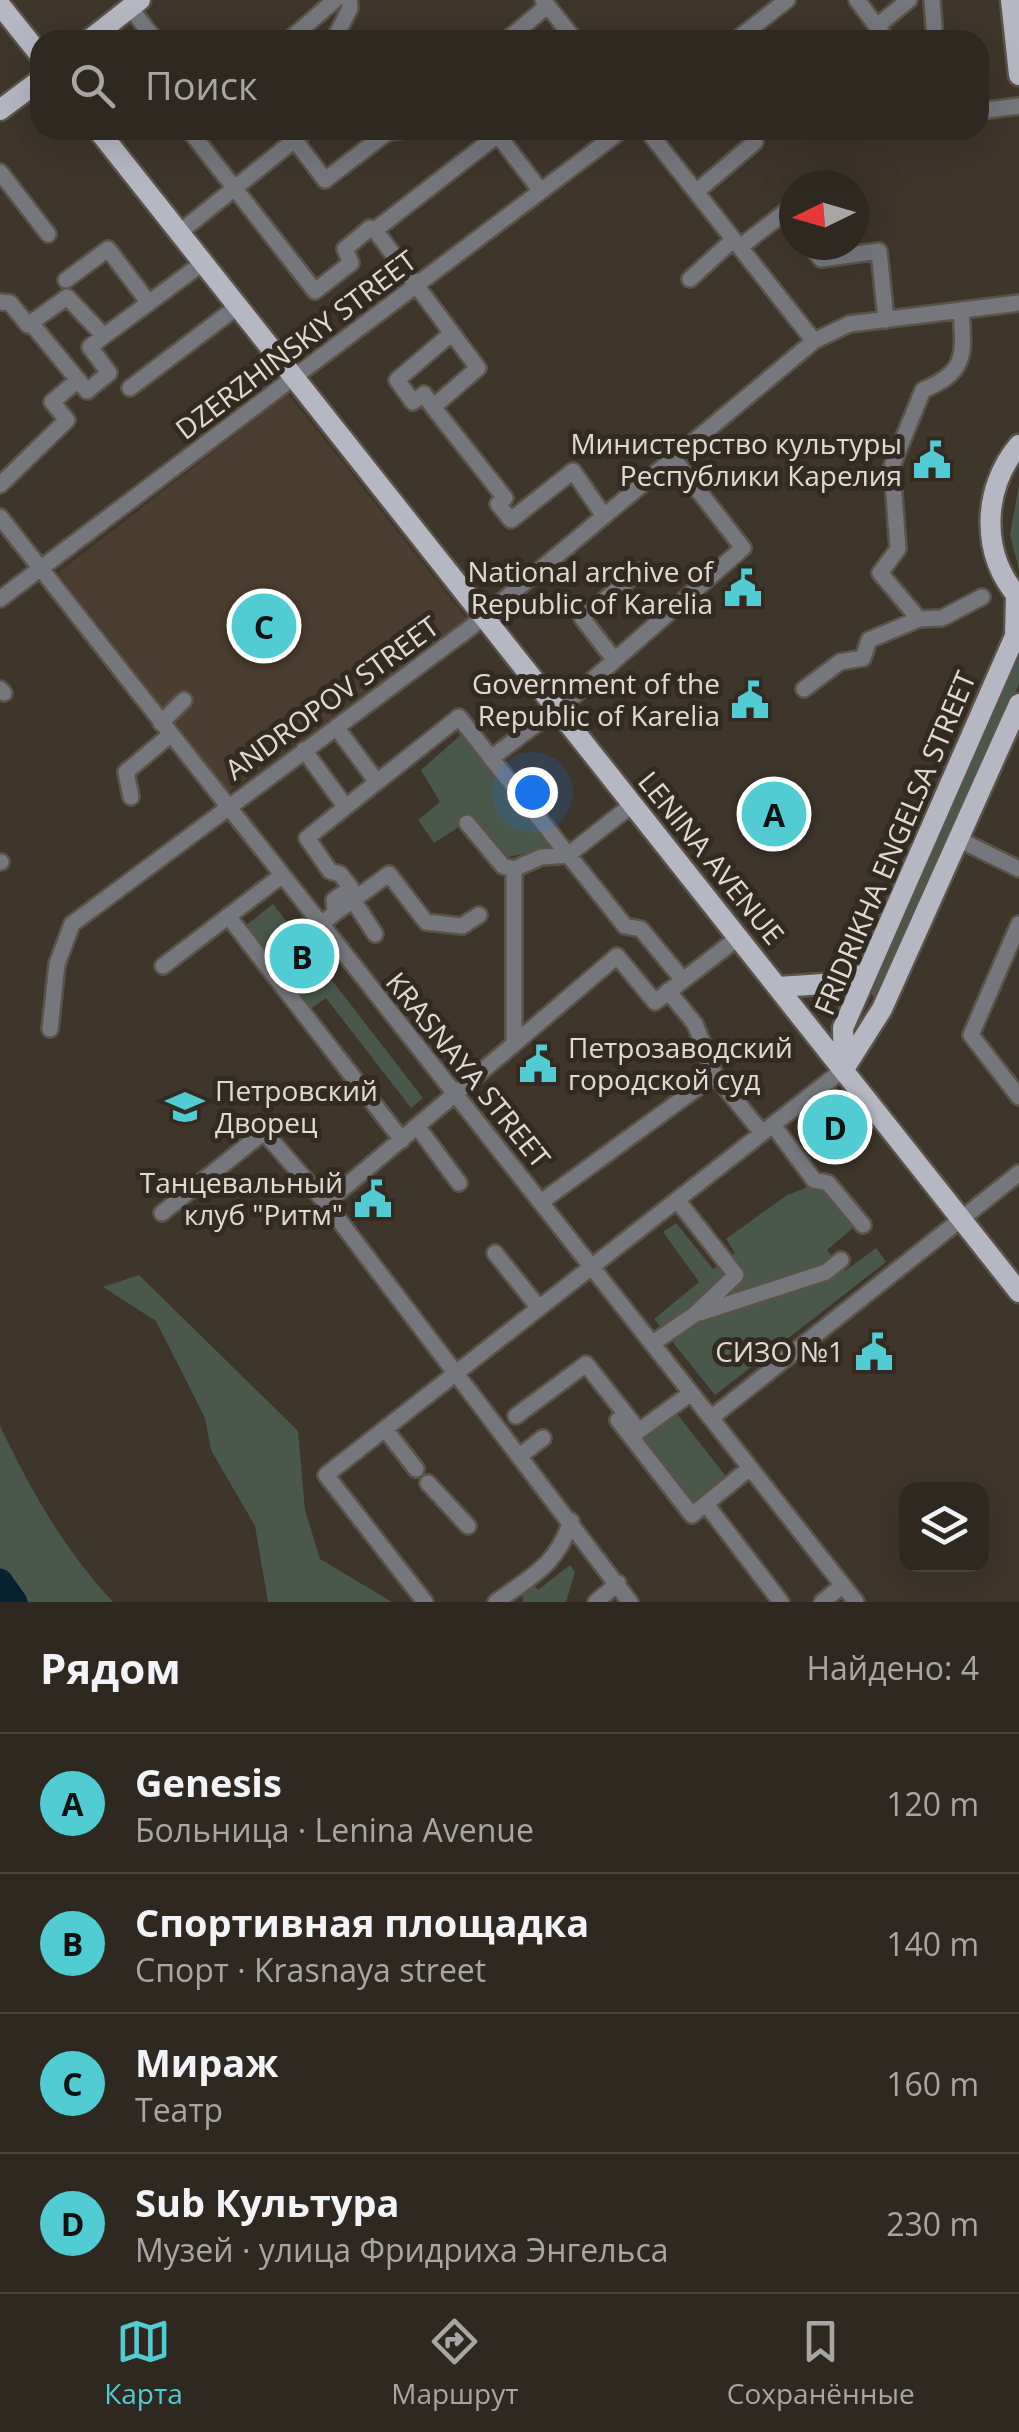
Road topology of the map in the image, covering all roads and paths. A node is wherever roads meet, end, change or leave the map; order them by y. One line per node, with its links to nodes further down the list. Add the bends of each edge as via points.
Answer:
1 (335, 0): 14 (street)
2 (349, 0): 15 (street)
3 (787, 0): 18 (street)
4 (856, 0): 11 (street)
5 (909, 0): 11 (street)
6 (932, 0): 20 (street)
7 (1011, 0): 22 (main road)
8 (545, 3): 16 (street); 17 (street)
9 (135, 4): 12 (main road); 13 (street)
10 (0, 5): 21 (main road)
11 (877, 26): 19 (street)
12 (102, 30)
13 (149, 30)
14 (301, 30)
15 (339, 30)
16 (517, 30)
17 (567, 30)
18 (753, 30)
19 (880, 30)
20 (935, 30)
21 (30, 42)
22 (1019, 75)
23 (30, 88): 25 (main road)
24 (1019, 106): 26 (street)
25 (0, 110)
26 (989, 110)
27 (106, 140): 43 (main road, LENINA AVENUE)
28 (197, 140): 38 (street)
29 (297, 140): 38 (street)
30 (304, 140): 31 (street, via 325,180)
31 (378, 140)
32 (492, 140): 42 (street)
33 (506, 140): 39 (street)
34 (608, 140): 39 (street, DZERZHINSKIY STREET)
35 (655, 140): 40 (street)
36 (755, 142): 40 (street)
37 (0, 172): 44 (street)
38 (236, 190): 42 (street, via 315,292 351,263 345,249); 43 (street)
39 (540, 190): 50 (street, DZERZHINSKIY STREET)
40 (696, 192): 45 (street)
41 (779, 216): 45 (street)
42 (375, 230): 50 (street)
43 (180, 232): 47 (main road, LENINA AVENUE)
44 (48, 234)
45 (737, 243): 48 (street); 60 (street)
46 (869, 253): 56 (street, via 879,252)
47 (204, 262): 53 (street); 54 (main road, LENINA AVENUE)
48 (690, 279)
49 (66, 280): 53 (street, via 108,249)
50 (416, 286): 58 (street); 61 (street, DZERZHINSKIY STREET)
51 (0, 302): 57 (street)
52 (1019, 302): 55 (street, ANDROPOV STREET)
53 (149, 303): 59 (street)
54 (238, 306): 61 (main road, LENINA AVENUE); 63 (street)
55 (961, 310): 56 (street, ANDROPOV STREET); 76 (street, via 962,362 947,380 923,390 892,466 898,549 880,574)
56 (886, 320): 60 (street, ANDROPOV STREET, via 849,324)
57 (32, 323): 59 (street, via 67,297); 62 (street)
58 (452, 332): 64 (street, via 478,368); 64 (street, via 397,380 413,402 424,394)
59 (104, 336): 62 (street, via 90,347 108,373 87,390)
60 (814, 341): 66 (street, ANDROPOV STREET)
61 (296, 378): 70 (street, DZERZHINSKIY STREET); 75 (main road, LENINA AVENUE)
62 (78, 380): 67 (street, via 52,402 67,420)
63 (130, 388)
64 (433, 407): 68 (street, via 505,498 498,504 511,520 573,470)
65 (1019, 445): 73 (main road, via 1005,462 990,523 1001,574)
66 (673, 458): 68 (street, ANDROPOV STREET); 77 (street, via 742,548)
67 (0, 485)
68 (604, 516): 75 (street, ANDROPOV STREET)
69 (0, 517): 70 (street, KRASNAYA STREET)
70 (41, 568): 74 (street, DZERZHINSKIY STREET); 83 (street, KRASNAYA STREET)
71 (640, 571): 77 (street, via 582,618)
72 (982, 597): 76 (street, via 942,618)
73 (1018, 597): 106 (main road, FRIDRIKHA ENGELSA STREET, via 1016,636)
74 (0, 599)
75 (484, 617): 81 (main road, LENINA AVENUE); 82 (street, ANDROPOV STREET)
76 (919, 619): 78 (street, via 869,640 863,658 840,662)
77 (613, 658): 81 (street)
78 (804, 689)
79 (184, 700): 83 (street)
80 (1019, 704): 92 (main road, FRIDRIKHA ENGELSA STREET)
81 (558, 708): 85 (street); 88 (main road, LENINA AVENUE)
82 (336, 726): 84 (street, ANDROPOV STREET); 86 (street)
83 (165, 729): 87 (street, via 126,772); 90 (street, KRASNAYA STREET)
84 (304, 750): 89 (street); 90 (street, ANDROPOV STREET)
85 (491, 758): 86 (street, via 459,717); 93 (street)
86 (377, 782): 89 (street)
87 (131, 797)
88 (633, 804): 93 (street); 104 (main road, LENINA AVENUE)
89 (344, 806): 98 (street, via 306,838 351,888 334,900)
90 (226, 807): 96 (street, KRASNAYA STREET); 112 (street, ANDROPOV STREET, via 72,924 57,964)
91 (467, 823): 94 (street, via 502,866)
92 (958, 839): 95 (street); 111 (main road, FRIDRIKHA ENGELSA STREET)
93 (568, 855): 94 (street); 107 (street, via 625,926 642,929)
94 (514, 869): 113 (street)
95 (1019, 869)
96 (281, 876): 100 (street); 102 (street, KRASNAYA STREET)
97 (353, 900): 98 (street); 99 (street, via 389,874 426,922 462,926); 103 (street)
98 (335, 914): 102 (street)
99 (479, 915)
100 (228, 916): 105 (street); 120 (street)
101 (1019, 924): 117 (street, via 971,1036)
102 (320, 925): 116 (street, KRASNAYA STREET)
103 (376, 934)
104 (739, 937): 107 (street); 108 (main road, LENINA AVENUE)
105 (162, 966)
106 (865, 974): 108 (main road, via 838,983); 110 (main road, FRIDRIKHA ENGELSA STREET)
107 (682, 980): 109 (street)
108 (779, 986): 114 (main road, LENINA AVENUE)
109 (668, 991): 113 (street, via 654,1002 617,956); 115 (street, via 695,1024)
110 (856, 996): 111 (main road, via 867,1008); 114 (main road, FRIDRIKHA ENGELSA STREET, via 840,1044)
111 (882, 1009): 114 (main road, FRIDRIKHA ENGELSA STREET)
112 (50, 1029)
113 (514, 1044): 116 (street)
114 (844, 1069): 119 (street); 127 (main road, LENINA AVENUE)
115 (715, 1075): 119 (street); 124 (street)
116 (456, 1095): 118 (street); 124 (street, KRASNAYA STREET)
117 (1019, 1096)
118 (417, 1126): 120 (street); 122 (street)
119 (767, 1129): 123 (street); 128 (street)
120 (402, 1140): 125 (street)
121 (1019, 1173): 127 (street)
122 (460, 1183)
123 (677, 1200): 131 (street); 134 (street, via 736,1275)
124 (541, 1202): 131 (street, KRASNAYA STREET)
125 (326, 1203): 126 (street, via 264,1132); 136 (street)
126 (162, 1213)
127 (962, 1219): 132 (main road, LENINA AVENUE); 139 (street)
128 (863, 1225)
129 (495, 1254): 133 (street)
130 (840, 1260): 134 (street, via 826,1272)
131 (592, 1266): 133 (street); 135 (street, KRASNAYA STREET)
132 (1019, 1292)
133 (539, 1308): 136 (street)
134 (694, 1314): 135 (street)
135 (653, 1344): 137 (street, KRASNAYA STREET)
136 (456, 1373): 141 (street); 144 (street)
137 (692, 1393): 139 (street, KRASNAYA STREET); 142 (street)
138 (516, 1416): 142 (street, via 586,1364)
139 (711, 1418): 145 (street, KRASNAYA STREET)
140 (618, 1420): 142 (street)
141 (385, 1429): 146 (street); 153 (street, via 326,1475)
142 (636, 1434): 148 (street, via 692,1515)
143 (543, 1438): 144 (street)
144 (520, 1455): 149 (street)
145 (750, 1468): 148 (street); 151 (street, KRASNAYA STREET)
146 (416, 1469)
147 (428, 1483): 150 (street)
148 (706, 1504): 156 (street)
149 (571, 1521): 152 (street); 154 (street, via 562,1550)
150 (468, 1526)
151 (843, 1585): 157 (street); 158 (street, KRASNAYA STREET)
152 (623, 1591): 155 (street)
153 (425, 1602)
154 (496, 1602)
155 (596, 1602)
156 (780, 1602)
157 (822, 1602)
158 (856, 1602)

